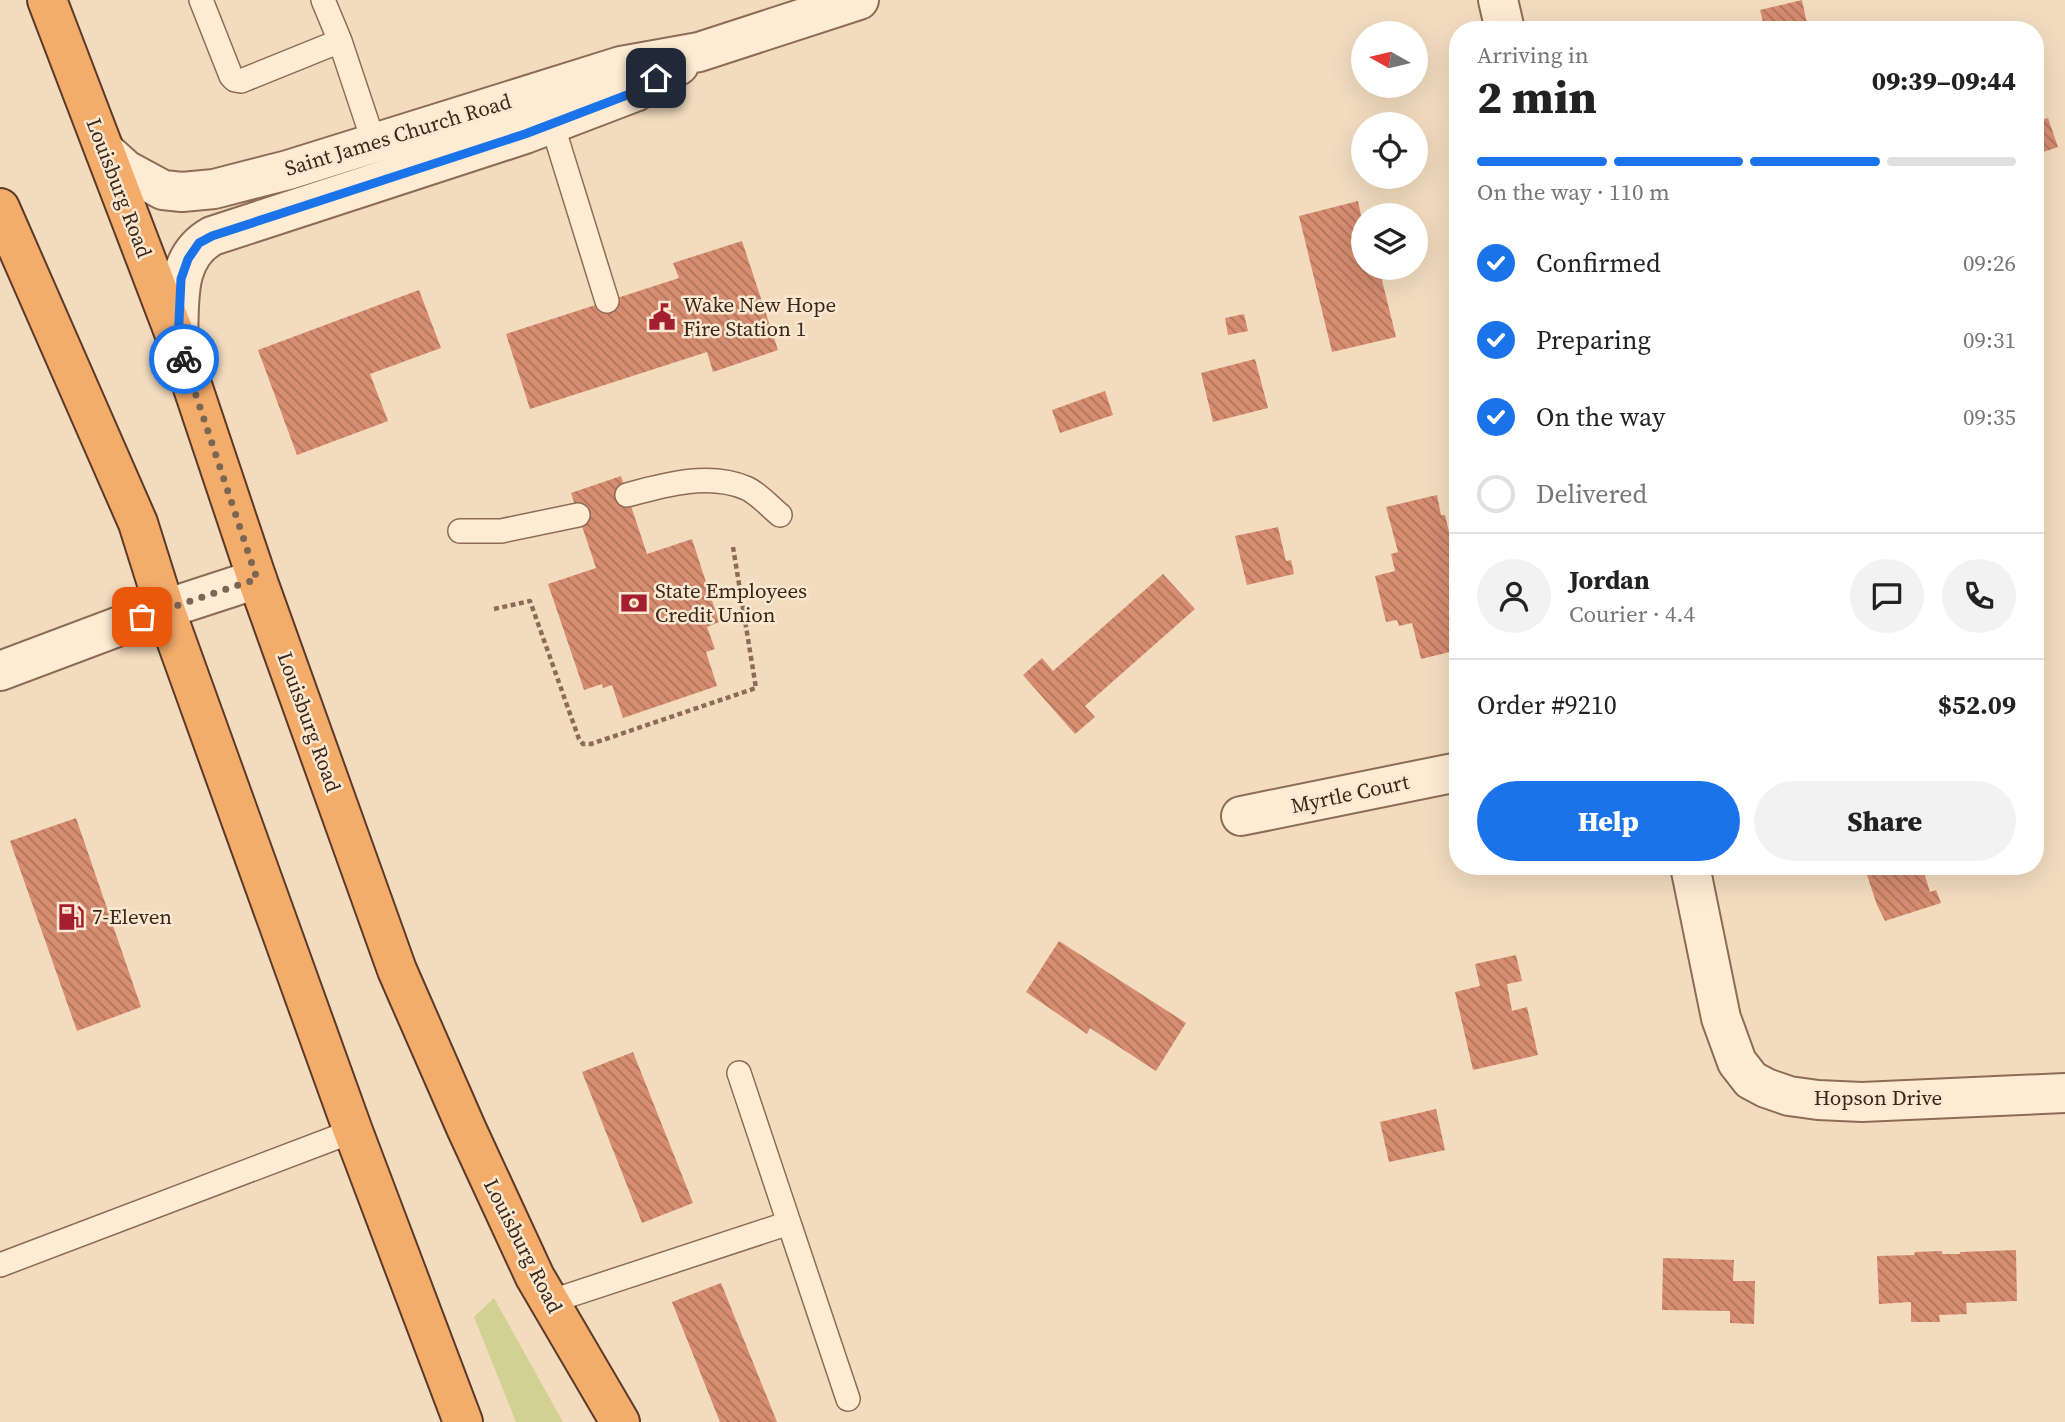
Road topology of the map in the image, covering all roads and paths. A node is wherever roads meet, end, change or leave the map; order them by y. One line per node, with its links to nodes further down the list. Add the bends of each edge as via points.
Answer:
1 (47, 0): 10 (highway, Louisburg Road)
2 (201, 0): 7 (lane, via 235,80)
3 (323, 0): 7 (lane)
4 (859, 0): 8 (street, Saint James Church Road, via 699,52 635,92)
5 (1498, 0): 6 (street)
6 (1503, 21)
7 (340, 41): 9 (lane)
8 (547, 107): 9 (street, Saint James Church Road); 12 (lane); 13 (street, Saint James Church Road, via 199,243 181,279)
9 (374, 143): 10 (street, Saint James Church Road, via 214,189 183,192 163,190 144,181)
10 (105, 151): 13 (highway, Louisburg Road)
11 (0, 208): 20 (highway, via 138,523)
12 (607, 301)
13 (178, 343): 19 (highway, Louisburg Road)
14 (627, 495): 16 (lane, via 667,484 714,480 747,488)
15 (578, 515): 17 (lane, via 501,531)
16 (780, 515)
17 (460, 531)
18 (733, 547): 21 (path, via 756,688 591,744 579,739 530,601)
19 (257, 579): 20 (street); 31 (highway, Louisburg Road, via 397,970)
20 (164, 609): 22 (street); 28 (highway)
21 (494, 610)
22 (0, 671)
23 (1449, 774): 24 (street, Myrtle Court)
24 (1241, 816)
25 (1692, 875): 27 (street, Hopson Drive, via 1721,1018 1737,1062 1751,1080 1789,1096 1862,1102)
26 (739, 1073): 29 (lane)
27 (2065, 1093)
28 (353, 1131): 30 (lane); 33 (highway)
29 (789, 1223): 31 (lane); 32 (lane)
30 (0, 1265)
31 (550, 1303): 34 (highway, Louisburg Road)
32 (848, 1399)
33 (463, 1422)
34 (620, 1422)

